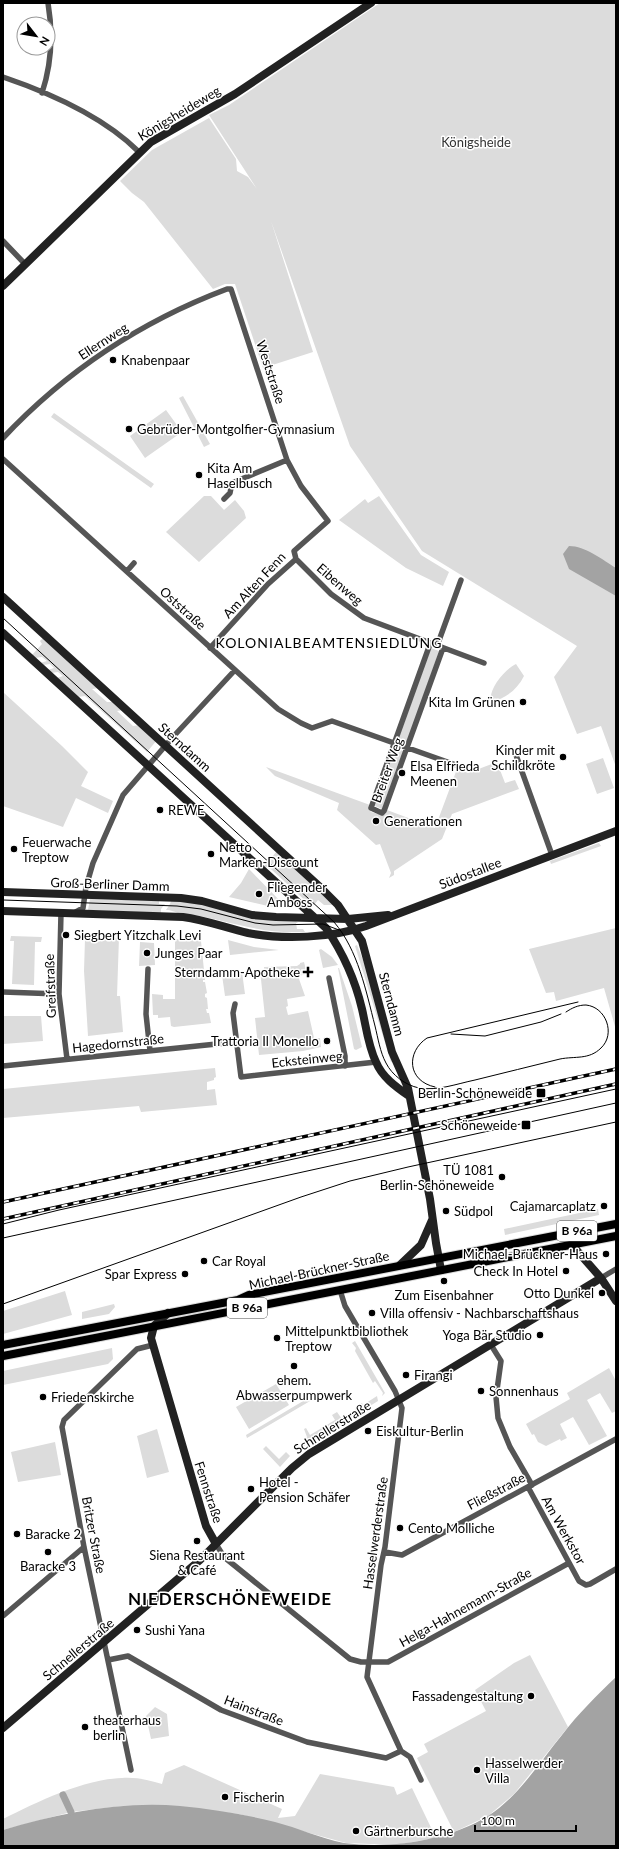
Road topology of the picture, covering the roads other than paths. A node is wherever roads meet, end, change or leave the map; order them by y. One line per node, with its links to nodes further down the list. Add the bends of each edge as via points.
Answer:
1 (48, 3): 4 (street, via 52,28 51,46 49,68)
2 (371, 3): 5 (street, Königsheideweg, via 234,94 161,135)
3 (3, 77): 4 (street)
4 (42, 93): 5 (street, via 94,119 124,138)
5 (139, 152): 7 (street, Königsheideweg)
6 (3, 242): 7 (street)
7 (25, 264): 8 (street, Königsheideweg)
8 (3, 286)
9 (231, 289): 10 (street, Ellernweg, via 193,302 159,318 100,354 46,397); 12 (street, Weststraße)
10 (3, 438)
11 (3, 459): 17 (street, Oststraße)
12 (287, 460): 13 (street, via 232,483 230,493); 14 (street, Weststraße, via 301,486)
13 (224, 499)
14 (328, 521): 15 (street, Am Alten Fenn, via 294,551)
15 (296, 559): 21 (street, Eibenweg, via 336,598 364,618); 23 (street, Am Alten Fenn, via 268,584)
16 (134, 563): 17 (street)
17 (127, 571): 23 (street, Oststraße)
18 (461, 580): 22 (street, Breiter Weg)
19 (3, 597): 27 (street, Sterndamm)
20 (3, 633): 30 (street)
21 (430, 644): 22 (street, Eibenweg); 26 (street, Breiter Weg)
22 (440, 647): 24 (street, Eibenweg); 28 (street, Breiter Weg)
23 (210, 648): 25 (street, Oststraße)
24 (484, 663)
25 (235, 670): 26 (street, Oststraße, via 278,709 301,723 312,728 332,721); 27 (street)
26 (394, 743): 28 (street, Oststraße); 28 (street, Breiter Weg, via 371,808 382,813)
27 (166, 746): 30 (street); 41 (street, Sterndamm, via 328,894)
28 (407, 747): 31 (street, Oststraße)
29 (516, 755): 33 (street)
30 (148, 766): 35 (street, via 126,789 93,863); 40 (street)
31 (456, 766)
32 (616, 831): 33 (street, Südostallee)
33 (552, 855): 39 (street, Südostallee)
34 (3, 892): 35 (street, Groß-Berliner Damm)
35 (86, 895): 38 (street, via 83,908); 40 (street, Groß-Berliner Damm, via 181,898 252,915)
36 (3, 911): 37 (street)
37 (61, 913): 38 (street); 47 (street, Greifstraße)
38 (74, 913): 43 (street, via 183,917 268,936)
39 (397, 914): 41 (street, Südostallee); 42 (street, Südostallee)
40 (316, 918): 41 (street); 43 (street)
41 (348, 919): 42 (street, Sterndamm)
42 (355, 930): 43 (street, Südostallee); 55 (street, Sterndamm, via 362,941 392,1052)
43 (330, 934): 52 (street, via 347,961 362,1006)
44 (148, 969): 50 (street, via 146,1014)
45 (328, 978): 54 (street)
46 (3, 992): 47 (street)
47 (59, 994): 51 (street, Greifstraße)
48 (235, 1004): 49 (street, via 233,1013)
49 (236, 1042): 50 (street, Hagedornstraße); 54 (street, Ecksteinweg, via 240,1077)
50 (150, 1051): 51 (street, Hagedornstraße)
51 (67, 1059): 53 (street, Hagedornstraße)
52 (370, 1062): 54 (street, Ecksteinweg); 55 (street, via 394,1086)
53 (3, 1066)
54 (345, 1066)
55 (409, 1096): 56 (street, Sterndamm)
56 (432, 1219): 60 (street, Sterndamm); 61 (street, via 421,1245)
57 (616, 1224): 60 (main road, Michael-Brückner-Straße / B 96a)
58 (616, 1236): 59 (main road, Michael-Brückner-Straße / B 96a)
59 (572, 1245): 63 (main road, Michael-Brückner-Straße / B 96a); 64 (street)
60 (439, 1259): 61 (main road, Michael-Brückner-Straße / B 96a); 63 (street, Sterndamm)
61 (400, 1265): 67 (main road, Michael-Brückner-Straße / B 96a)
62 (616, 1269): 64 (street, Schnellerstraße)
63 (442, 1270): 65 (main road, Michael-Brückner-Straße / B 96a)
64 (601, 1278): 66 (street); 70 (street, Schnellerstraße)
65 (340, 1290): 68 (main road, Michael-Brückner-Straße / B 96a); 73 (street, Hasselwerderstraße, via 345,1306)
66 (616, 1301)
67 (168, 1313): 68 (street); 69 (main road, Michael-Brückner-Straße / B 96a)
68 (154, 1326): 71 (street, Fennstraße, via 151,1338); 72 (main road, Michael-Brückner-Straße / B 96a)
69 (3, 1345)
70 (491, 1345): 73 (street, Schnellerstraße); 75 (street, Am Werkstor, via 501,1361 496,1397 498,1418)
71 (153, 1346): 76 (street, Fennstraße, via 206,1526); 77 (street, Britzer Straße, via 137,1349 64,1420 62,1427)
72 (3, 1356)
73 (399, 1400): 76 (street, Schnellerstraße, via 305,1457); 78 (street, Hasselwerderstraße, via 402,1414)
74 (616, 1439): 75 (street, Fließstraße)
75 (530, 1486): 78 (street, Fließstraße, via 402,1554); 79 (street, Am Werkstor)
76 (216, 1544): 82 (street, Schnellerstraße); 84 (street, Fennstraße, via 224,1557 350,1659)
77 (84, 1547): 81 (street); 82 (street, Britzer Straße)
78 (385, 1552): 84 (street, Hasselwerderstraße)
79 (569, 1563): 80 (street, Am Werkstor, via 582,1584 590,1584); 84 (street, Helga-Hahnemann-Straße, via 388,1662)
80 (616, 1570)
81 (3, 1616)
82 (104, 1643): 83 (street, Britzer Straße); 85 (street, Schnellerstraße)
83 (108, 1660): 86 (street, Hainstraße, via 128,1656 221,1710 307,1742 386,1758); 87 (street, Britzer Straße)
84 (368, 1661): 86 (street, Hasselwerderstraße, via 367,1677)
85 (3, 1728)
86 (401, 1751): 88 (street, Hasselwerderstraße, via 410,1757)
87 (132, 1770)
88 (421, 1780)

